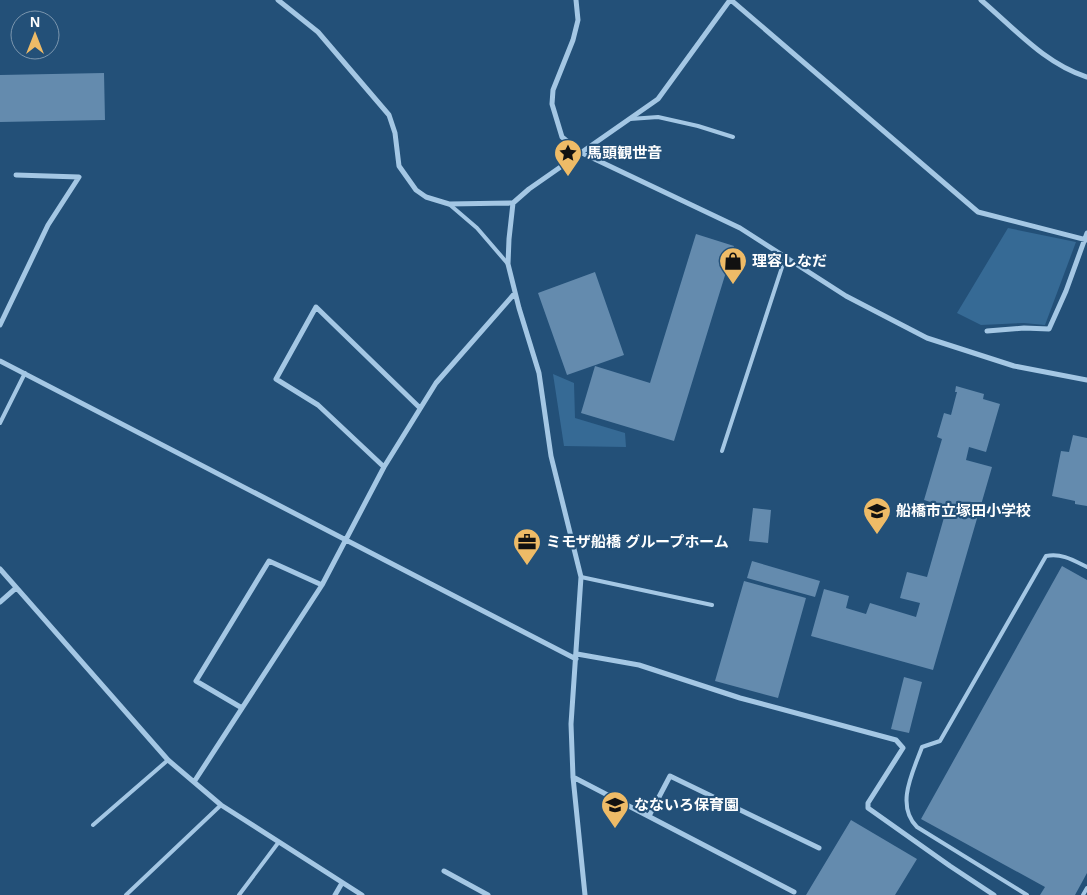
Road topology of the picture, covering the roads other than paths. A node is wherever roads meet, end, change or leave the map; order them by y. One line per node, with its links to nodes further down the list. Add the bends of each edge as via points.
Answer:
1 (278, 0): 11 (street, via 318,32 389,114 400,166 416,190 426,197)
2 (576, 0): 8 (street, via 578,20 553,90 552,104 562,136)
3 (731, 0): 6 (street, via 658,99); 13 (street, via 978,212)
4 (981, 0): 5 (street, via 1048,58 1071,72)
5 (1087, 77)
6 (630, 119): 7 (lane, via 658,117); 8 (street)
7 (733, 136)
8 (582, 153): 10 (street, via 528,189); 14 (street, via 740,228)
9 (16, 175): 17 (street, via 79,177 48,225)
10 (513, 203): 11 (street); 15 (street)
11 (449, 204): 15 (lane, via 477,228)
12 (1087, 233): 13 (street)
13 (1086, 240): 18 (street, via 1048,329)
14 (785, 258): 21 (street, via 846,296 927,338 1014,366); 24 (lane)
15 (508, 264): 16 (street)
16 (515, 293): 22 (street, via 436,383); 29 (street, via 539,372 552,456)
17 (0, 325)
18 (987, 331)
19 (0, 361): 20 (street)
20 (25, 374): 23 (lane); 26 (street)
21 (1087, 380)
22 (420, 408): 25 (street); 25 (street, via 316,307 276,379 318,405)
23 (0, 423)
24 (722, 451)
25 (384, 467): 26 (street)
26 (346, 540): 30 (street); 34 (street)
27 (1087, 567): 55 (lane, via 1065,556 1046,556 940,741 922,747 908,788 906,804 910,820 917,827)
28 (0, 569): 31 (street)
29 (581, 577): 33 (lane); 34 (street)
30 (322, 585): 35 (street); 35 (street, via 269,561 196,681)
31 (16, 588): 32 (street); 36 (street)
32 (0, 602)
33 (712, 605)
34 (576, 656): 37 (street, via 571,724); 54 (street, via 639,665 740,698 896,740 903,748 868,803 868,808)
35 (242, 708): 38 (street)
36 (168, 760): 38 (street); 41 (lane)
37 (573, 777): 40 (street); 53 (street)
38 (194, 782): 39 (street)
39 (221, 805): 42 (street); 48 (lane)
40 (649, 816): 43 (street, via 670,776); 47 (street)
41 (93, 825)
42 (278, 842): 45 (street); 49 (lane)
43 (819, 848)
44 (444, 871): 52 (street)
45 (342, 883): 50 (street); 51 (street)
46 (1087, 888): 56 (lane)
47 (794, 892)
48 (126, 895)
49 (239, 895)
50 (335, 895)
51 (362, 895)
52 (488, 895)
53 (585, 895)
54 (994, 895)
55 (1027, 895)
56 (1083, 895)

